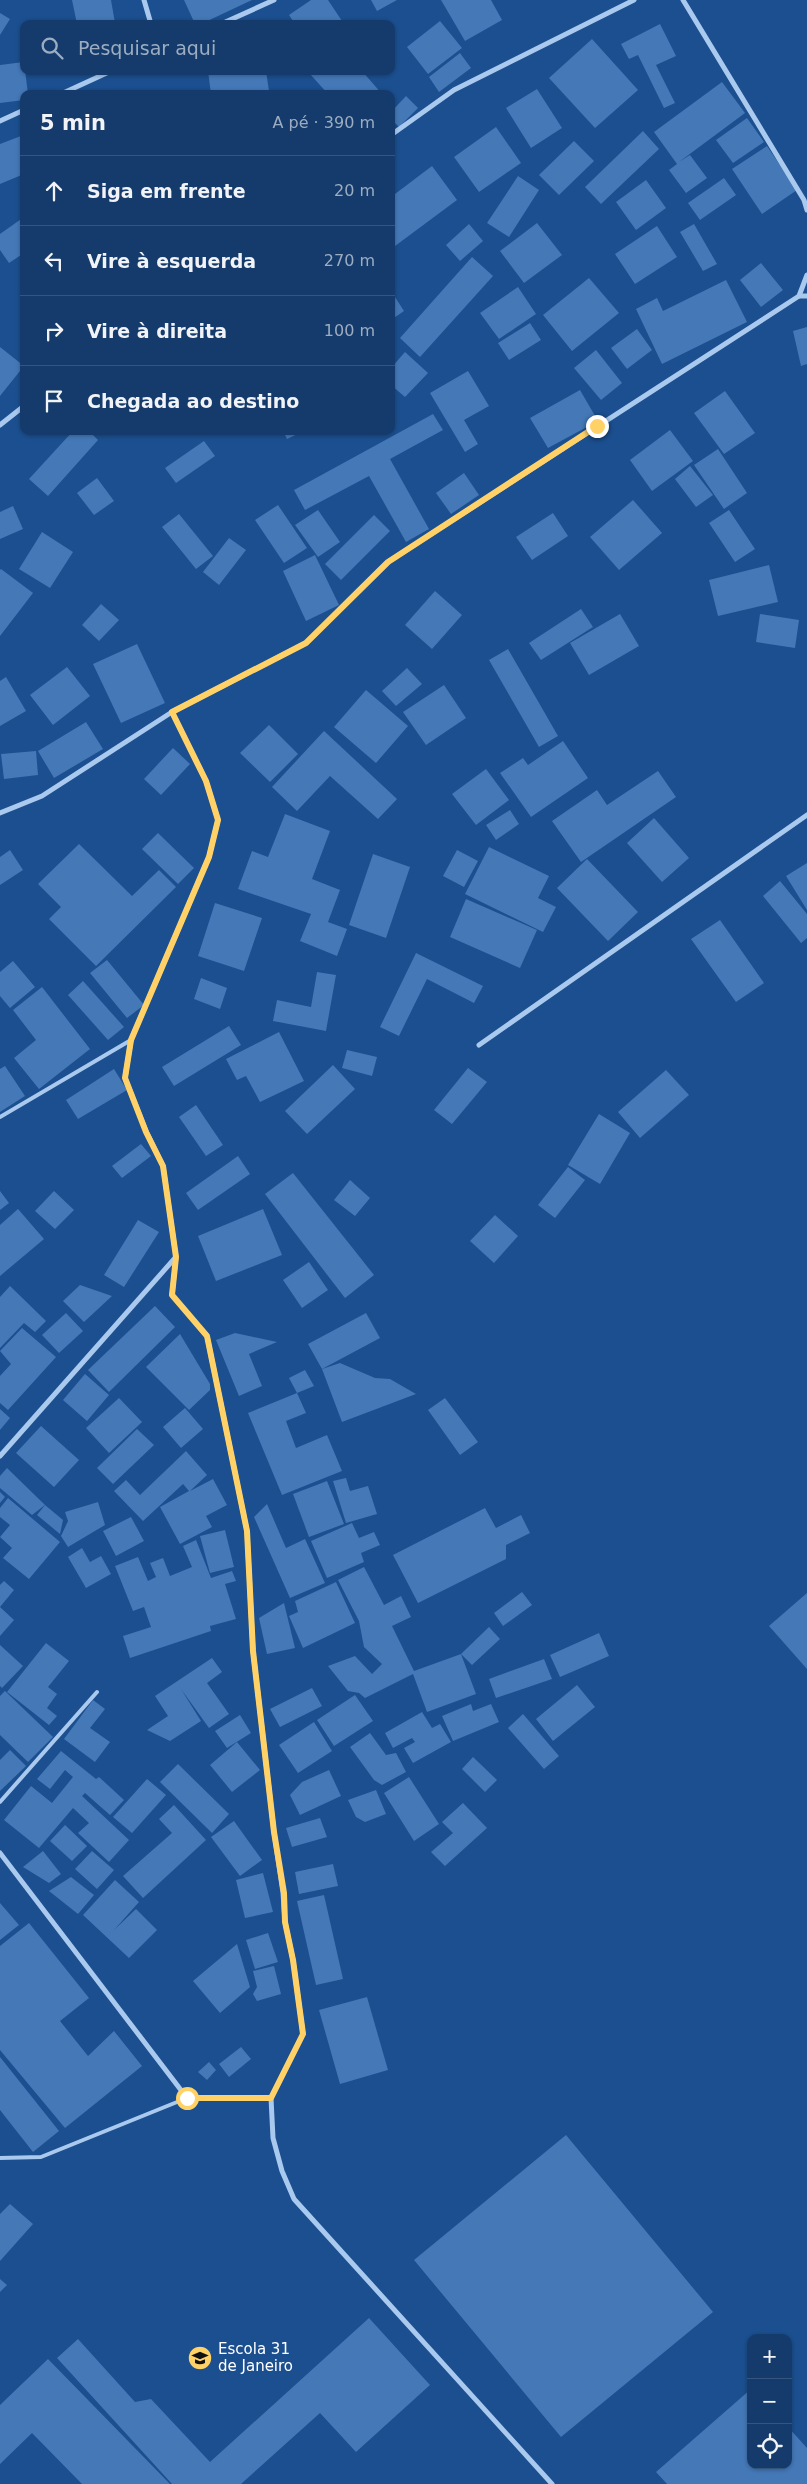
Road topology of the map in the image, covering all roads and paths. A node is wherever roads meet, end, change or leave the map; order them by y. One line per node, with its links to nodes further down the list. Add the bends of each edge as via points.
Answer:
1 (144, 0): 5 (street)
2 (274, 0): 6 (street)
3 (634, 0): 11 (street, via 454,90)
4 (683, 0): 12 (street, via 804,200)
5 (150, 20)
6 (230, 20)
7 (102, 75): 8 (street)
8 (70, 90)
9 (20, 112): 10 (street)
10 (0, 121)
11 (395, 132)
12 (807, 210)
13 (807, 275): 14 (street)
14 (799, 296): 15 (street); 18 (street, via 388,562 306,643)
15 (807, 296)
16 (20, 409): 17 (street)
17 (0, 425)
18 (172, 712): 19 (street, via 42,796); 21 (street, via 206,781 218,820 209,857)
19 (1, 811)
20 (807, 815): 22 (street)
21 (131, 1040): 23 (lane); 24 (street, via 125,1078 163,1166)
22 (479, 1045)
23 (0, 1117)
24 (176, 1257): 25 (street); 30 (street, via 172,1295 207,1336 247,1531 253,1651 285,1922 303,2034)
25 (0, 1456)
26 (96, 1692): 27 (lane)
27 (0, 1802)
28 (0, 1853): 29 (street)
29 (187, 2098): 30 (street); 31 (lane, via 41,2157)
30 (271, 2098): 32 (street, via 273,2138 294,2199)
31 (0, 2158)
32 (552, 2484)

